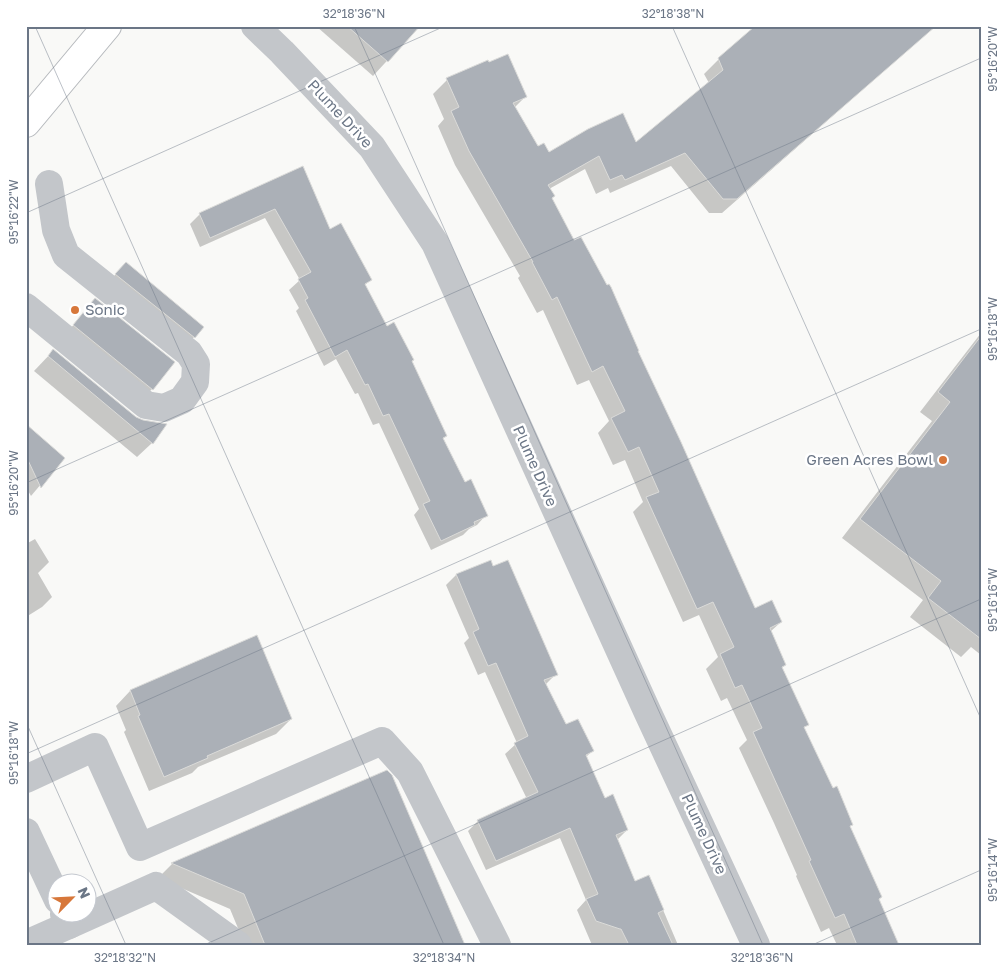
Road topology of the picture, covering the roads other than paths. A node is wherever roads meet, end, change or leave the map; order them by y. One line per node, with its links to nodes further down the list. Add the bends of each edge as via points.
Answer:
1 (107, 26): 3 (highway)
2 (255, 26): 16 (street, Plume Drive, via 372,147 435,243)
3 (26, 123)
4 (49, 184): 5 (street, via 56,230 66,255 190,353 196,364 195,382 182,400 164,408 146,405)
5 (26, 306)
6 (26, 779): 8 (street, via 95,747)
7 (26, 832): 9 (street)
8 (140, 847): 10 (street); 15 (street, via 382,741 410,772)
9 (48, 879)
10 (156, 886): 11 (street); 14 (street)
11 (98, 907)
12 (58, 924): 13 (street)
13 (26, 944)
14 (238, 945)
15 (497, 945)
16 (756, 945)

